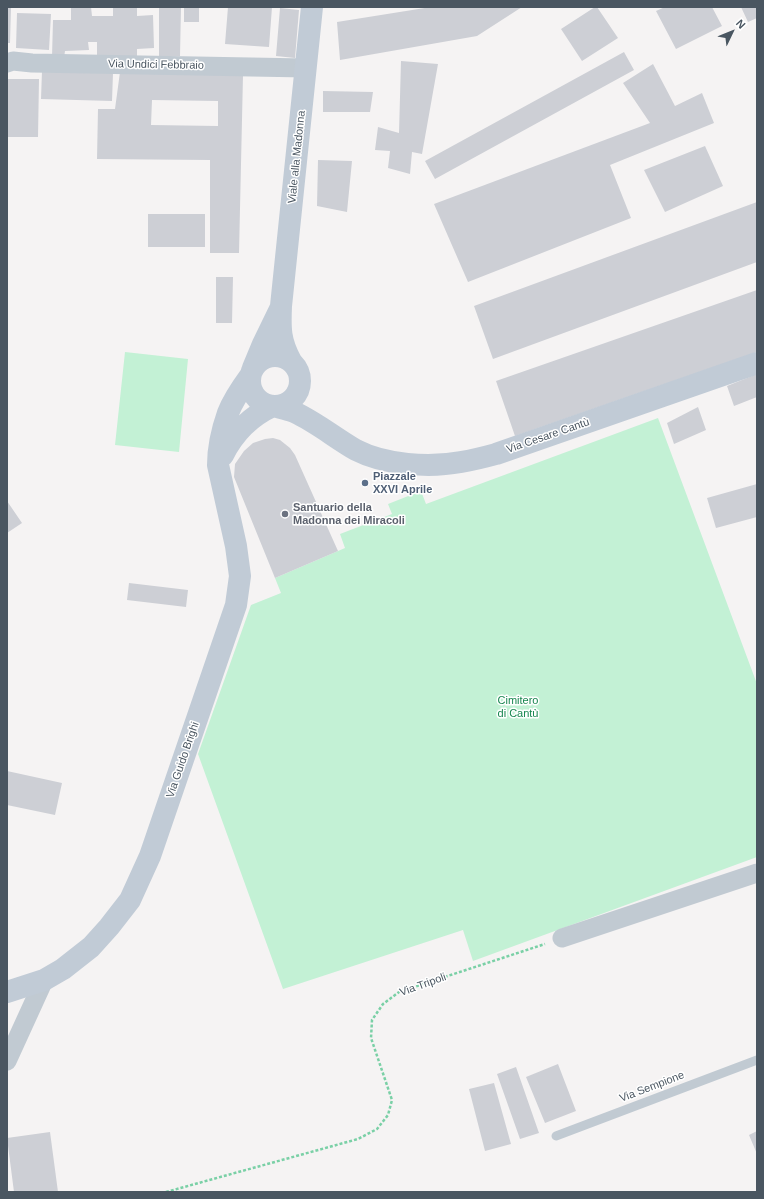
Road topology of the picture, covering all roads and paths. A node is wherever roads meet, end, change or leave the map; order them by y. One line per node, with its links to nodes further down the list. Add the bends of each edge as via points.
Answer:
1 (312, 7): 3 (street, Viale alla Madonna)
2 (7, 63): 3 (street, Via Undici Febbraio, via 13,61)
3 (306, 68): 4 (street, Viale alla Madonna)
4 (281, 306): 6 (street, Viale alla Madonna, via 280,327 284,350); 7 (street, Viale alla Madonna)
5 (757, 363): 9 (street, Via Cesare Cantù, via 496,454 461,462 438,465 389,460 366,454)
6 (295, 371): 7 (street, via 286,359 278,356 267,357 258,362); 8 (street, via 299,389 294,398 286,404); 9 (street, Via Cesare Cantù, via 311,409)
7 (252, 372): 8 (street, via 250,386 254,395 266,405); 10 (street, Via Guido Brighi, via 228,412 220,438)
8 (273, 406): 9 (street, Via Cesare Cantù, via 292,411); 10 (street, via 250,420 240,430 228,445)
9 (337, 438)
10 (218, 465): 13 (street, Via Guido Brighi, via 240,576 236,605 150,856 130,900 91,947)
11 (757, 873): 12 (street)
12 (562, 938): 18 (path, Via Tripoli, via 399,992 383,1004 372,1020 371,1038 392,1100 388,1115 377,1129 358,1139)
13 (44, 980): 14 (street, Via Guido Brighi); 16 (street)
14 (7, 992)
15 (757, 1060): 17 (lane, Via Sempione)
16 (7, 1061)
17 (556, 1136)
18 (166, 1192)

